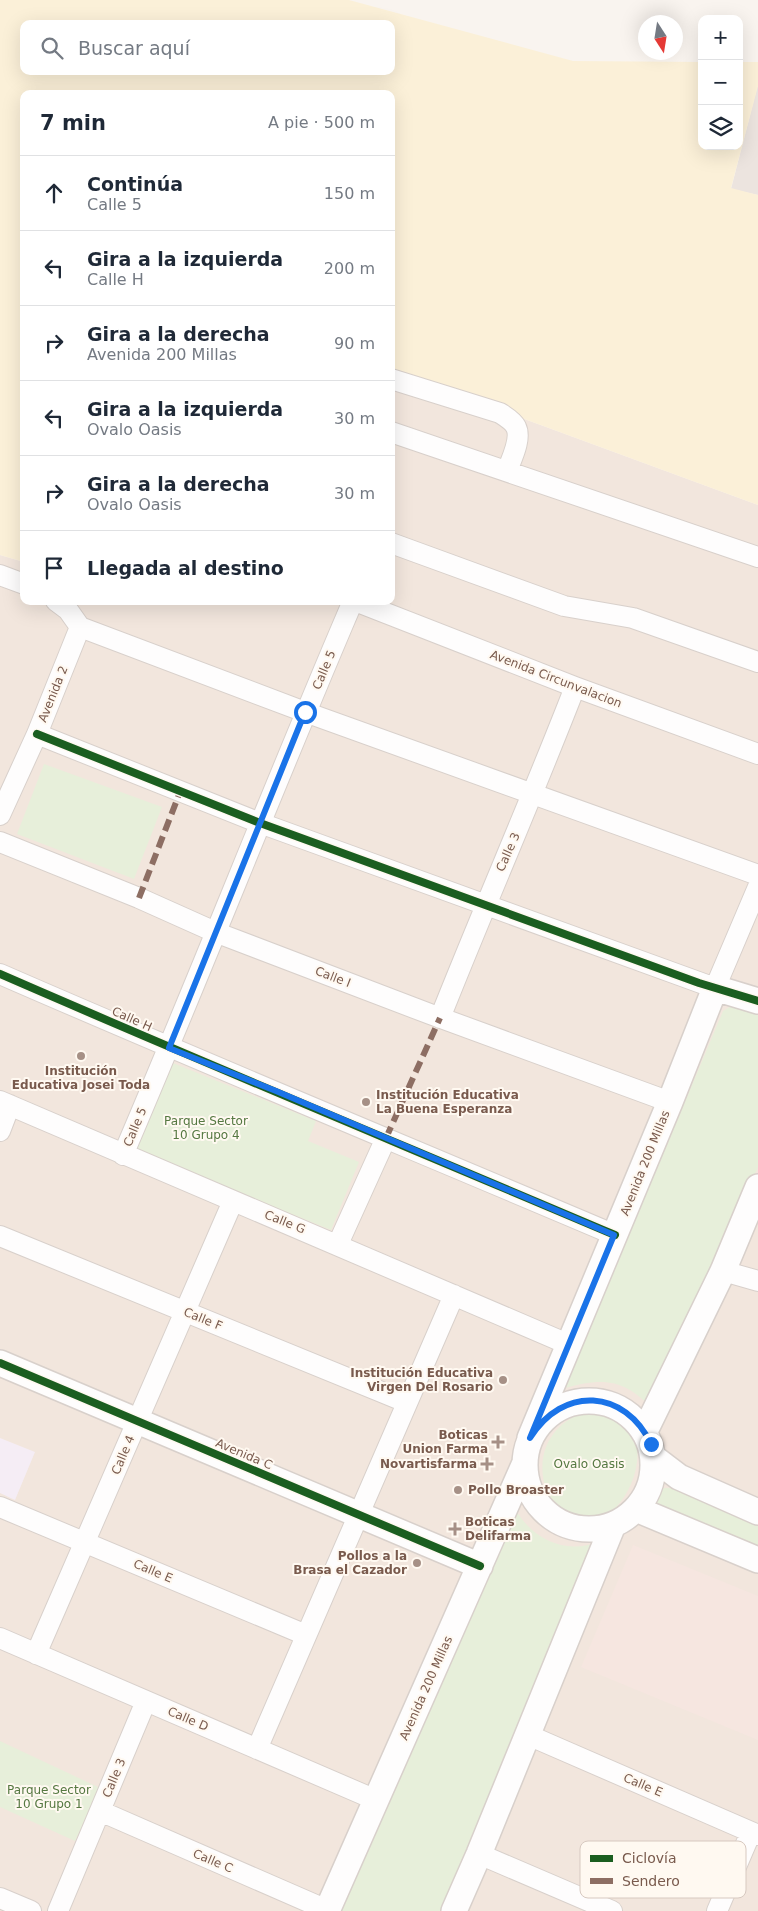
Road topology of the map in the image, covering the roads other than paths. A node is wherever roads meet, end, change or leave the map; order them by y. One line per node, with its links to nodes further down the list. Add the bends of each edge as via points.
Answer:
1 (395, 381): 3 (street, via 500,414 512,422 517,428 517,439)
2 (395, 433): 3 (street)
3 (507, 471): 5 (street)
4 (395, 545): 12 (street, via 564,606 633,618)
5 (758, 557)
6 (0, 575): 7 (street)
7 (20, 582)
8 (61, 605): 11 (street)
9 (352, 605): 14 (street, Calle 5)
10 (364, 605): 13 (street, Avenida Circunvalacion)
11 (80, 627): 14 (street); 15 (street, Avenida 2)
12 (758, 662)
13 (575, 686): 16 (street, Avenida Circunvalacion); 17 (street, Calle 3)
14 (305, 712): 17 (street); 19 (street, Calle 5)
15 (37, 734): 18 (street, Avenida 2); 19 (street)
16 (758, 754)
17 (533, 794): 21 (street); 23 (street, Calle 3)
18 (0, 815)
19 (260, 824): 23 (street); 24 (street, Calle 5)
20 (0, 842): 24 (street, Calle I)
21 (758, 875)
22 (758, 887): 26 (street, Avenida 200 Millas)
23 (484, 906): 26 (street); 28 (street, Calle 3)
24 (215, 932): 28 (street, Calle I); 29 (street, Calle 5)
25 (0, 974): 29 (street, Calle H)
26 (714, 988): 27 (street); 30 (street, Avenida 200 Millas)
27 (758, 1001)
28 (440, 1018): 30 (street, Calle I)
29 (169, 1048): 33 (street, Calle H); 34 (street, Calle 5)
30 (670, 1102): 37 (street, Avenida 200 Millas)
31 (5, 1103): 32 (street); 34 (street, Calle G)
32 (0, 1131)
33 (386, 1138): 37 (street, Calle H); 39 (street)
34 (123, 1154): 36 (street, Calle G)
35 (757, 1192): 40 (street)
36 (233, 1201): 39 (street, Calle G); 43 (street, Calle 4)
37 (614, 1235): 44 (street, Avenida 200 Millas)
38 (0, 1236): 43 (street, Calle F)
39 (338, 1244): 42 (street, Calle G)
40 (723, 1271): 41 (street); 48 (street)
41 (758, 1281)
42 (454, 1295): 44 (street, Calle G); 46 (street)
43 (186, 1312): 46 (street, Calle F); 47 (street, Calle 4)
44 (570, 1345): 49 (street, Avenida 200 Millas)
45 (0, 1363): 47 (street, Avenida C)
46 (406, 1402): 55 (street)
47 (137, 1421): 55 (street, Avenida C); 57 (street, Calle 4)
48 (645, 1432): 49 (street, via 626,1411 600,1401 586,1400 559,1408 547,1416); 50 (street)
49 (530, 1438): 51 (street)
50 (654, 1458): 53 (street, via 651,1485); 54 (street, via 679,1476)
51 (524, 1465): 56 (street, via 530,1492 547,1514 559,1522 586,1529); 59 (street, Avenida 200 Millas)
52 (0, 1507): 57 (street, Calle E)
53 (636, 1509): 56 (street); 58 (street)
54 (758, 1512)
55 (358, 1514): 59 (street, Avenida C); 60 (street)
56 (613, 1525): 64 (street)
57 (85, 1542): 60 (street, Calle E); 62 (street, Calle 4)
58 (758, 1560)
59 (480, 1566): 66 (street, Avenida 200 Millas)
60 (306, 1635): 65 (street)
61 (0, 1638): 62 (street, Calle D)
62 (36, 1654): 63 (street, Calle D)
63 (146, 1701): 65 (street, Calle D); 67 (street, Calle 3)
64 (528, 1735): 68 (street, Calle E); 70 (street)
65 (257, 1749): 66 (street, Calle D)
66 (376, 1800): 75 (street, Avenida 200 Millas)
67 (100, 1811): 75 (street, Calle C); 77 (street, Calle 3)
68 (755, 1833): 69 (street)
69 (746, 1851)
70 (479, 1854): 71 (street); 78 (street)
71 (580, 1897)
72 (0, 1898): 76 (street)
73 (582, 1898): 79 (street)
74 (723, 1898): 80 (street)
75 (327, 1910)
76 (31, 1911)
77 (58, 1911)
78 (454, 1911)
79 (612, 1911)
80 (717, 1911)

